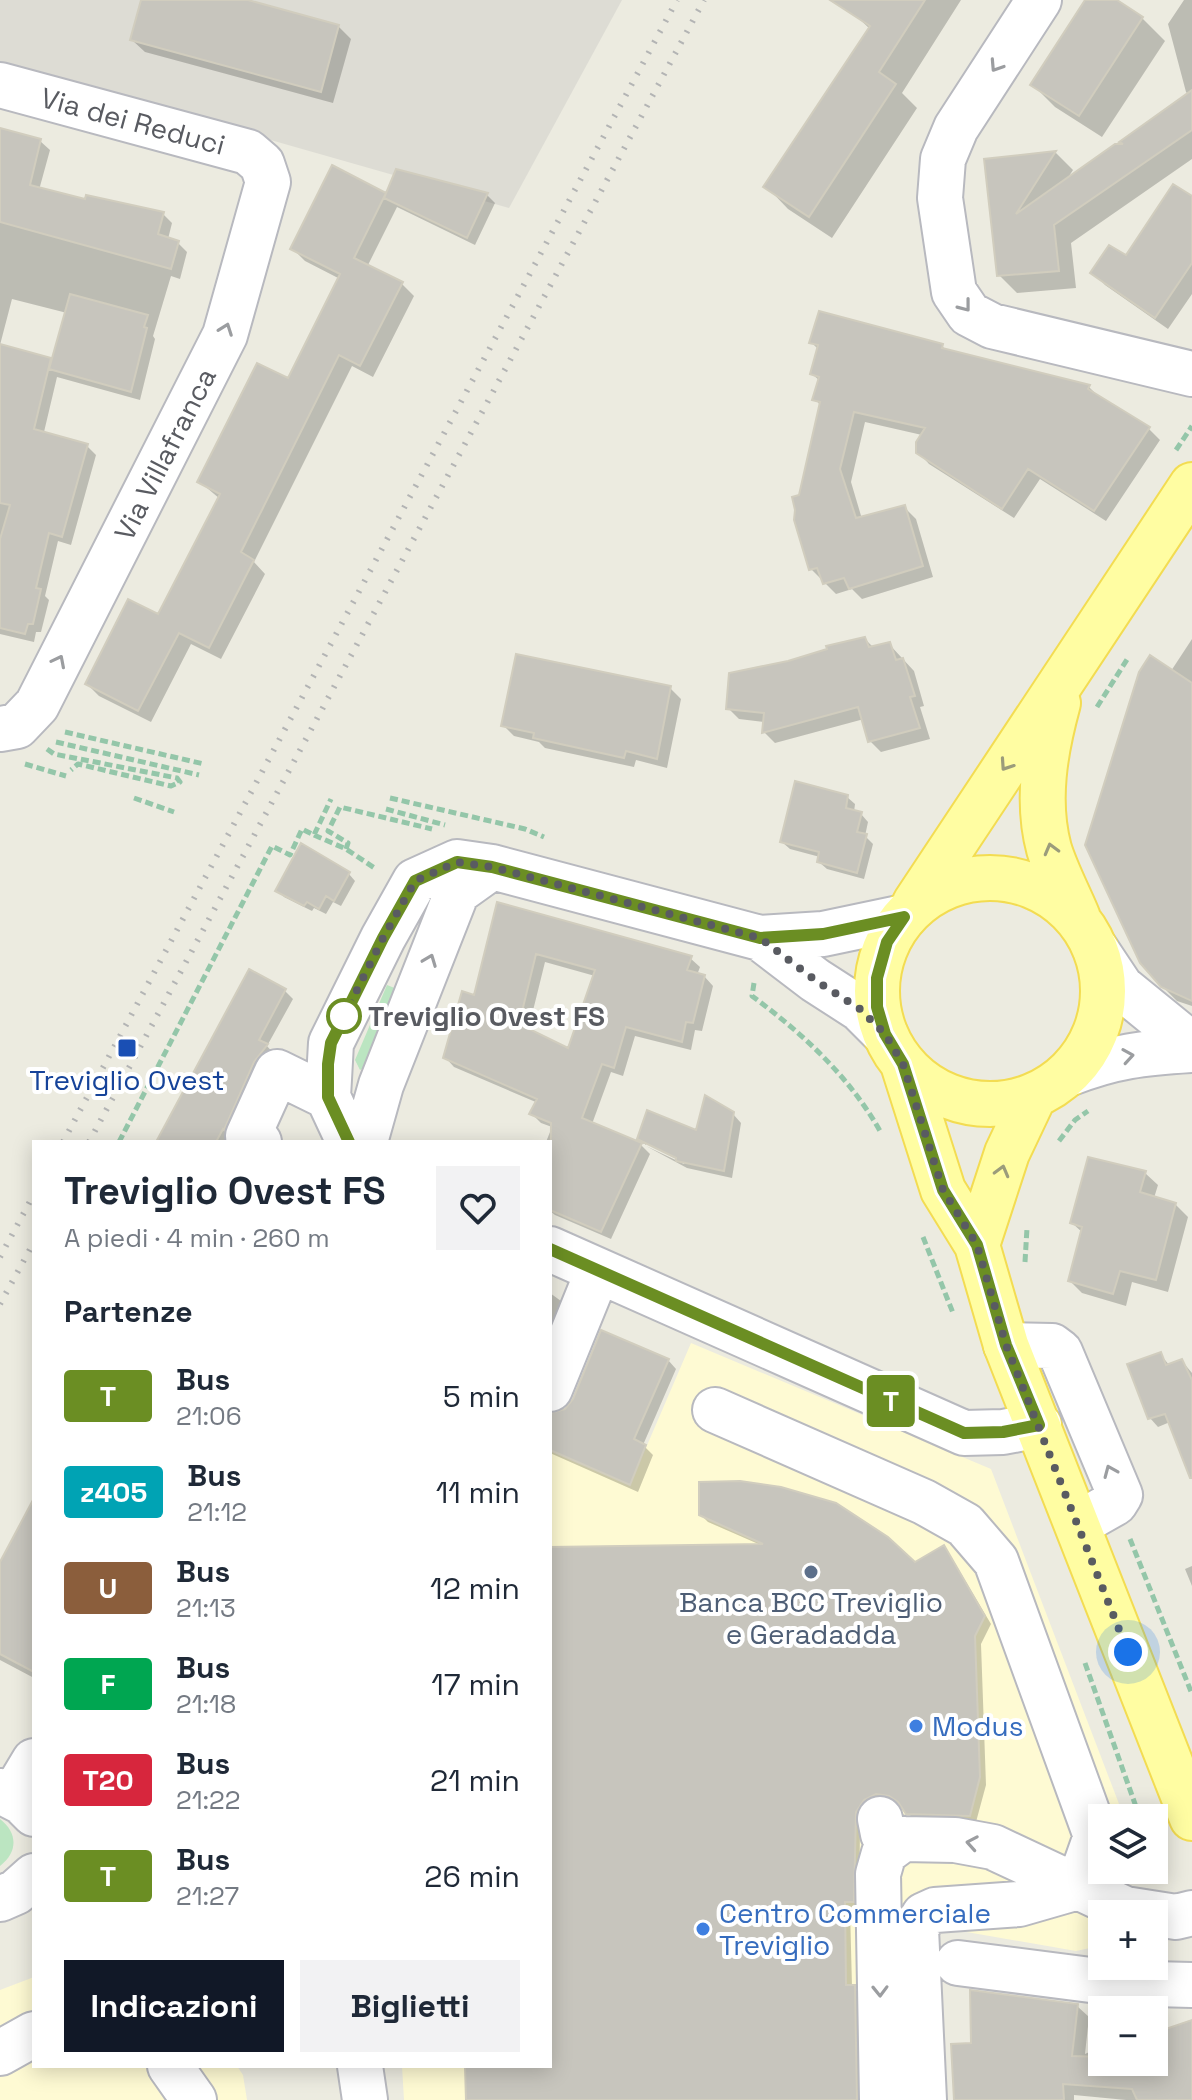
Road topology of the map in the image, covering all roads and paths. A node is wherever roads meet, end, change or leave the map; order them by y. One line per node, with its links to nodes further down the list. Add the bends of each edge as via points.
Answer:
1 (1039, 0): 4 (street, one-way to 4, via 956,128 943,159 940,198 954,292 969,314 992,326)
2 (0, 85): 3 (street, Via dei Reduci, via 248,152)
3 (262, 164): 10 (street, Via Villafranca, one-way to 3, via 225,335 268,182)
4 (1192, 374)
5 (1192, 426): 6 (path)
6 (1184, 468): 8 (main road)
7 (1130, 655): 9 (path)
8 (1065, 677): 24 (main road, one-way to 24); 25 (main road, one-way to 8, via 1049,849 1042,794 1046,745)
9 (1089, 720)
10 (25, 728): 11 (path)
11 (204, 764)
12 (71, 770): 13 (path, via 78,764 171,786 180,782 54,754 47,745 62,742)
13 (199, 775)
14 (134, 798): 18 (path)
15 (390, 798): 22 (path)
16 (331, 799): 21 (path)
17 (386, 809): 19 (path)
18 (174, 812)
19 (458, 828)
20 (441, 831): 21 (path, via 340,807 328,831 348,843 346,849)
21 (314, 835): 32 (path, via 302,829 290,855 272,846)
22 (549, 839)
23 (492, 867): 26 (street); 29 (street, via 457,862 415,881 331,1043); 30 (street, one-way to 23, via 457,892)
24 (906, 914): 25 (main road, via 955,883 990,878 1026,883 1057,899); 26 (street, via 823,934); 28 (main road, via 887,942 877,978 877,1007)
25 (1088, 934): 27 (street, via 1121,987); 31 (main road, via 1104,981 1101,1019 1087,1051)
26 (760, 938): 28 (street, via 860,1009); 36 (path, via 752,996 794,1027 834,1069 868,1109)
27 (1192, 1047): 31 (street, one-way to 27, via 1107,1059)
28 (894, 1049): 31 (main road, via 935,1091 964,1102 1002,1104); 38 (main road, via 943,1190)
29 (328, 1081): 30 (street, via 360,1090); 33 (street, via 277,1072 248,1136); 34 (street)
30 (381, 1085): 35 (street)
31 (1051, 1085): 38 (main road, one-way to 31, via 1007,1153)
32 (120, 1140)
33 (255, 1140)
34 (348, 1140)
35 (366, 1140)
36 (885, 1140)
37 (919, 1227): 41 (path)
38 (977, 1245): 42 (main road)
39 (552, 1250): 40 (street)
40 (598, 1271): 43 (street); 45 (street, via 964,1433)
41 (955, 1319)
42 (1006, 1345): 45 (main road); 46 (street, one-way to 42, via 1120,1495 1060,1352 1052,1346)
43 (552, 1384)
44 (715, 1410): 51 (street, via 924,1502 965,1525 996,1561 1096,1836)
45 (1039, 1425): 46 (main road)
46 (1078, 1524): 49 (main road)
47 (1082, 1655): 48 (path)
48 (1135, 1804)
49 (1192, 1818)
50 (32, 1878): 52 (street)
51 (1078, 1887): 53 (street); 66 (street, one-way to 66, via 993,1847 892,1829 878,1874); 67 (street, via 1019,1904 952,1907 924,1915 916,1929)
52 (0, 1899)
53 (1102, 1900)
54 (1192, 1913): 55 (street)
55 (1168, 1916)
56 (958, 1963): 57 (street)
57 (1088, 1972)
58 (1157, 1980): 59 (street)
59 (1192, 1985)
60 (32, 2035): 61 (street)
61 (0, 2053)
62 (171, 2068): 64 (street)
63 (360, 2068): 65 (street)
64 (194, 2100)
65 (365, 2100)
66 (882, 2100)
67 (924, 2100)

